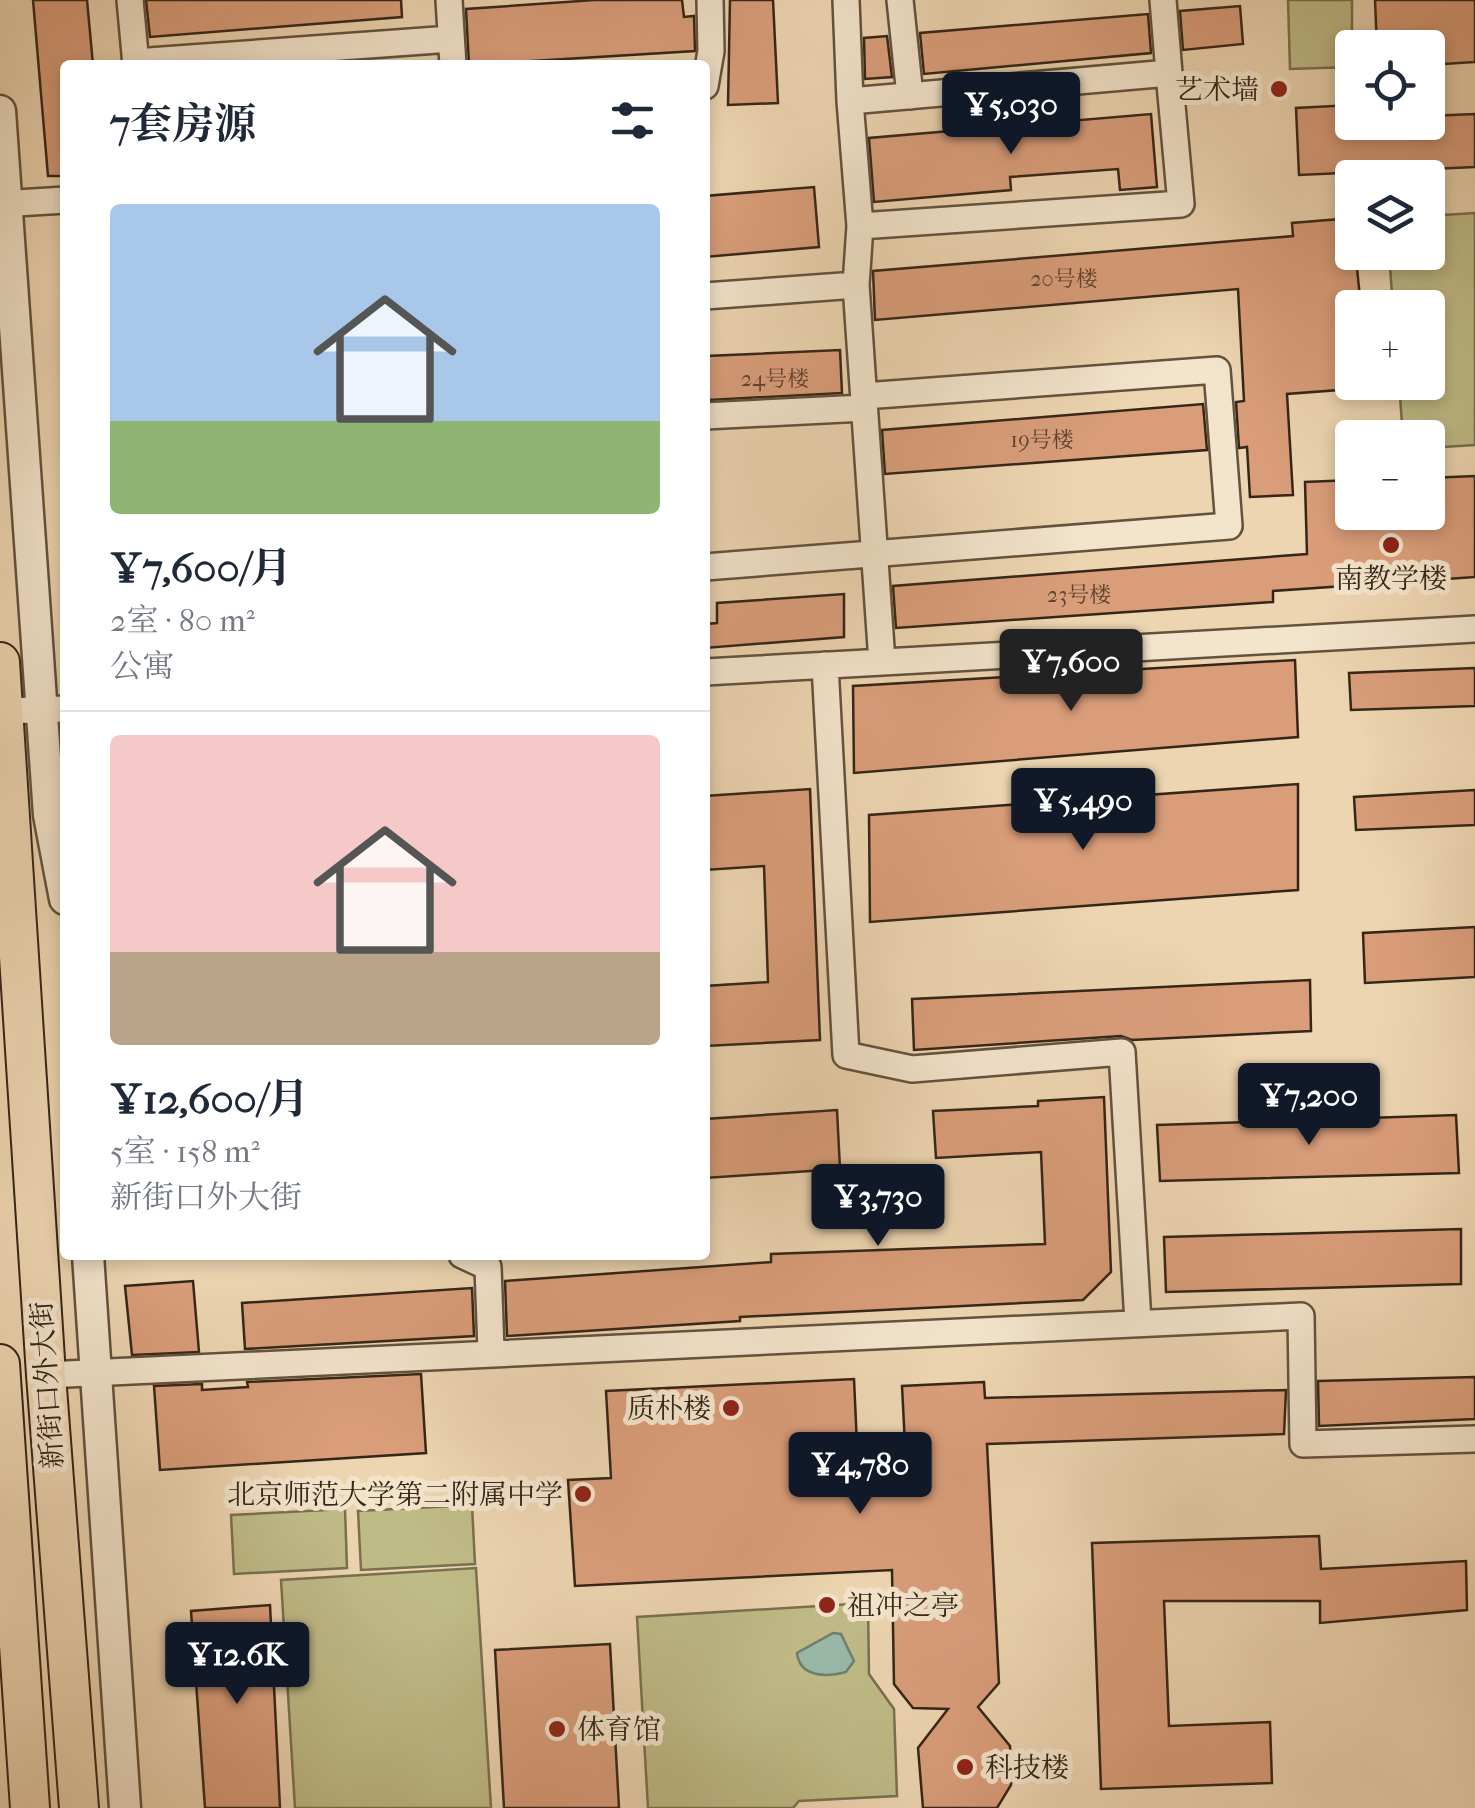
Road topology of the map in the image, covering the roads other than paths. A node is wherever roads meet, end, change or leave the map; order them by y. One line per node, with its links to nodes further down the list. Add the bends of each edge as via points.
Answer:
1 (130, 0): 8 (street)
2 (449, 0): 7 (street)
3 (710, 0): 11 (street)
4 (846, 0): 14 (street)
5 (900, 0): 13 (street)
6 (1163, 0): 12 (street)
7 (451, 39): 9 (street); 10 (street)
8 (135, 60)
9 (174, 60)
10 (453, 60)
11 (709, 60)
12 (1169, 73): 13 (street); 18 (street, via 1181,204)
13 (910, 96): 14 (street)
14 (850, 101): 18 (street)
15 (0, 110): 17 (street)
16 (60, 200): 17 (street)
17 (3, 204): 30 (street)
18 (860, 226): 19 (street)
19 (856, 285): 20 (street); 21 (street)
20 (710, 296)
21 (864, 402): 22 (street); 23 (street); 23 (street, via 1217,370 1229,526)
22 (710, 416)
23 (872, 555): 24 (street); 27 (street)
24 (710, 567)
25 (1475, 629): 27 (street)
26 (0, 662): 31 (main road, 新街口外大街)
27 (882, 662): 28 (street)
28 (825, 666): 29 (street); 35 (street, via 846,1056 912,1070 1122,1052)
29 (710, 672)
30 (53, 710): 31 (street); 32 (street, via 49,816)
31 (4, 711): 39 (main road, 新街口外大街)
32 (60, 873)
33 (88, 1260): 38 (street)
34 (474, 1260): 36 (street, via 488,1266)
35 (1138, 1322): 36 (street); 40 (street, via 1300,1316 1303,1444)
36 (491, 1351): 38 (street)
37 (0, 1364): 41 (main road, 新街口外大街)
38 (96, 1374): 39 (street); 43 (street)
39 (46, 1375): 42 (main road, 新街口外大街)
40 (1475, 1439)
41 (30, 1808)
42 (79, 1808)
43 (124, 1808)

